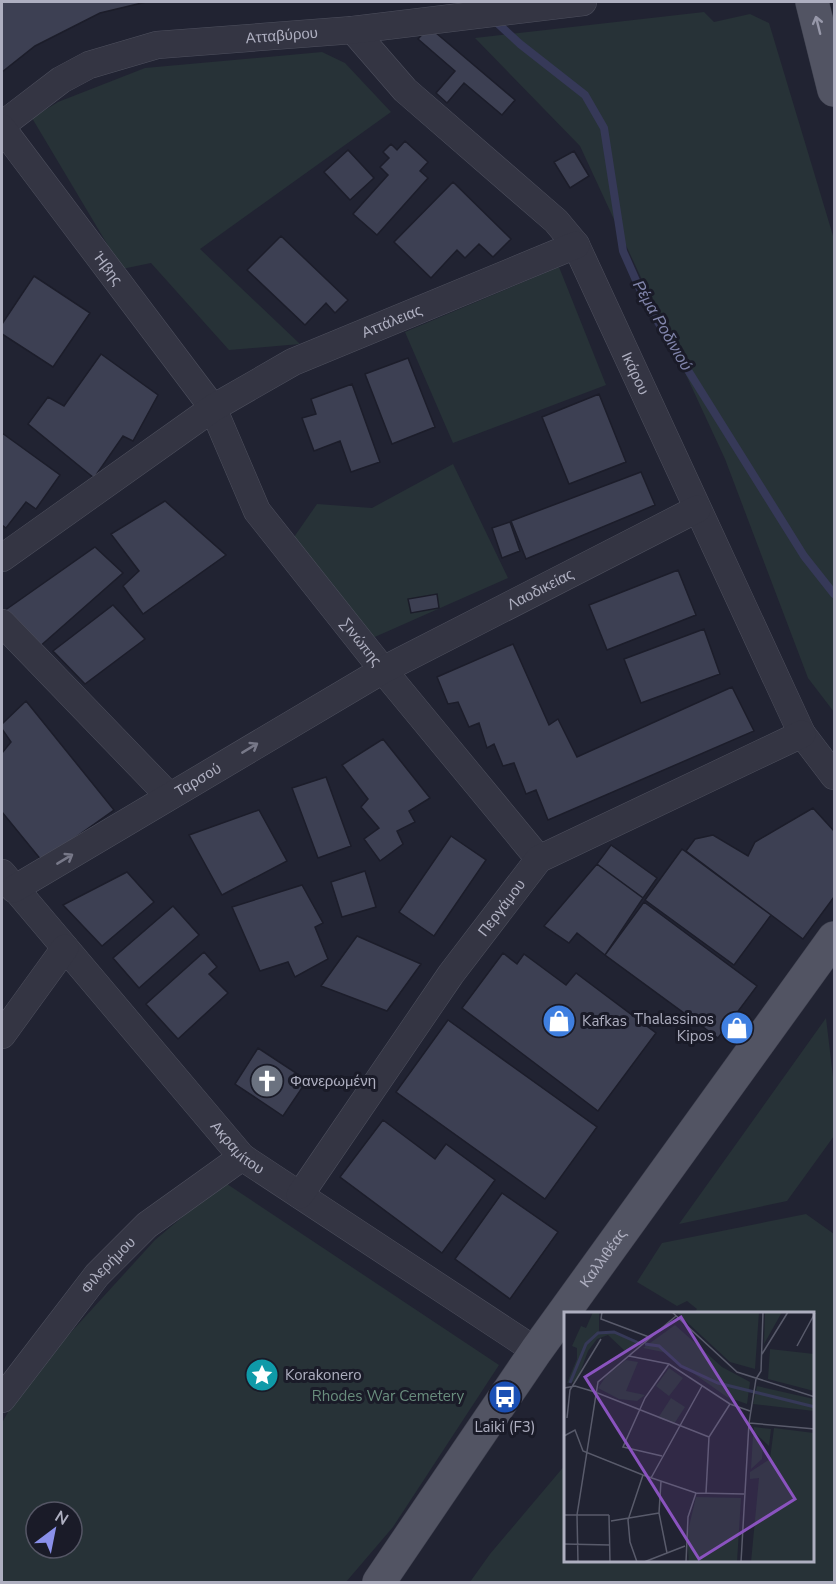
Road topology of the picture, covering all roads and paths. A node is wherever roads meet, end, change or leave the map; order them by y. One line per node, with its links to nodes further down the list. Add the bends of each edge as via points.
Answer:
1 (567, 2): 3 (street, Ατταβύρου)
2 (812, 2): 4 (main road, one-way to 2)
3 (353, 30): 5 (street, Ατταβύρου, via 157,45 124,54 89,65 61,80); 6 (street, Ικάρου, via 405,90 556,221)
4 (834, 90)
5 (2, 127): 7 (street, Ήβης)
6 (576, 245): 7 (street, Αττάλειας, via 293,362); 8 (street, Ικάρου)
7 (213, 408): 9 (street, Αττάλειας); 11 (street, Σινώπης, via 257,511)
8 (697, 509): 11 (street, Λαοδικείας); 12 (street, Ικάρου)
9 (2, 558)
10 (2, 623): 14 (street)
11 (382, 670): 14 (street, Ταρσού, one-way to 11); 15 (street, Σινώπης)
12 (802, 734): 13 (street, Ικάρου); 15 (street, Περγάμου)
13 (834, 776)
14 (169, 796): 16 (street, Ταρσού, one-way to 14)
15 (539, 860): 21 (street, Περγάμου, via 451,974)
16 (8, 881): 18 (street, Ακραμίτου)
17 (834, 938): 23 (main road, Καλλιθέας)
18 (64, 948): 19 (street); 20 (street, Ακραμίτου)
19 (2, 1035)
20 (242, 1158): 21 (street, Ακραμίτου); 25 (street, Φιλερήμου, via 147,1225 97,1275)
21 (300, 1195): 24 (street, Ακραμίτου)
22 (564, 1312): 24 (main road, Καλλιθέας)
23 (564, 1312)
24 (536, 1351): 26 (main road, Καλλιθέας)
25 (2, 1399)
26 (379, 1582)

